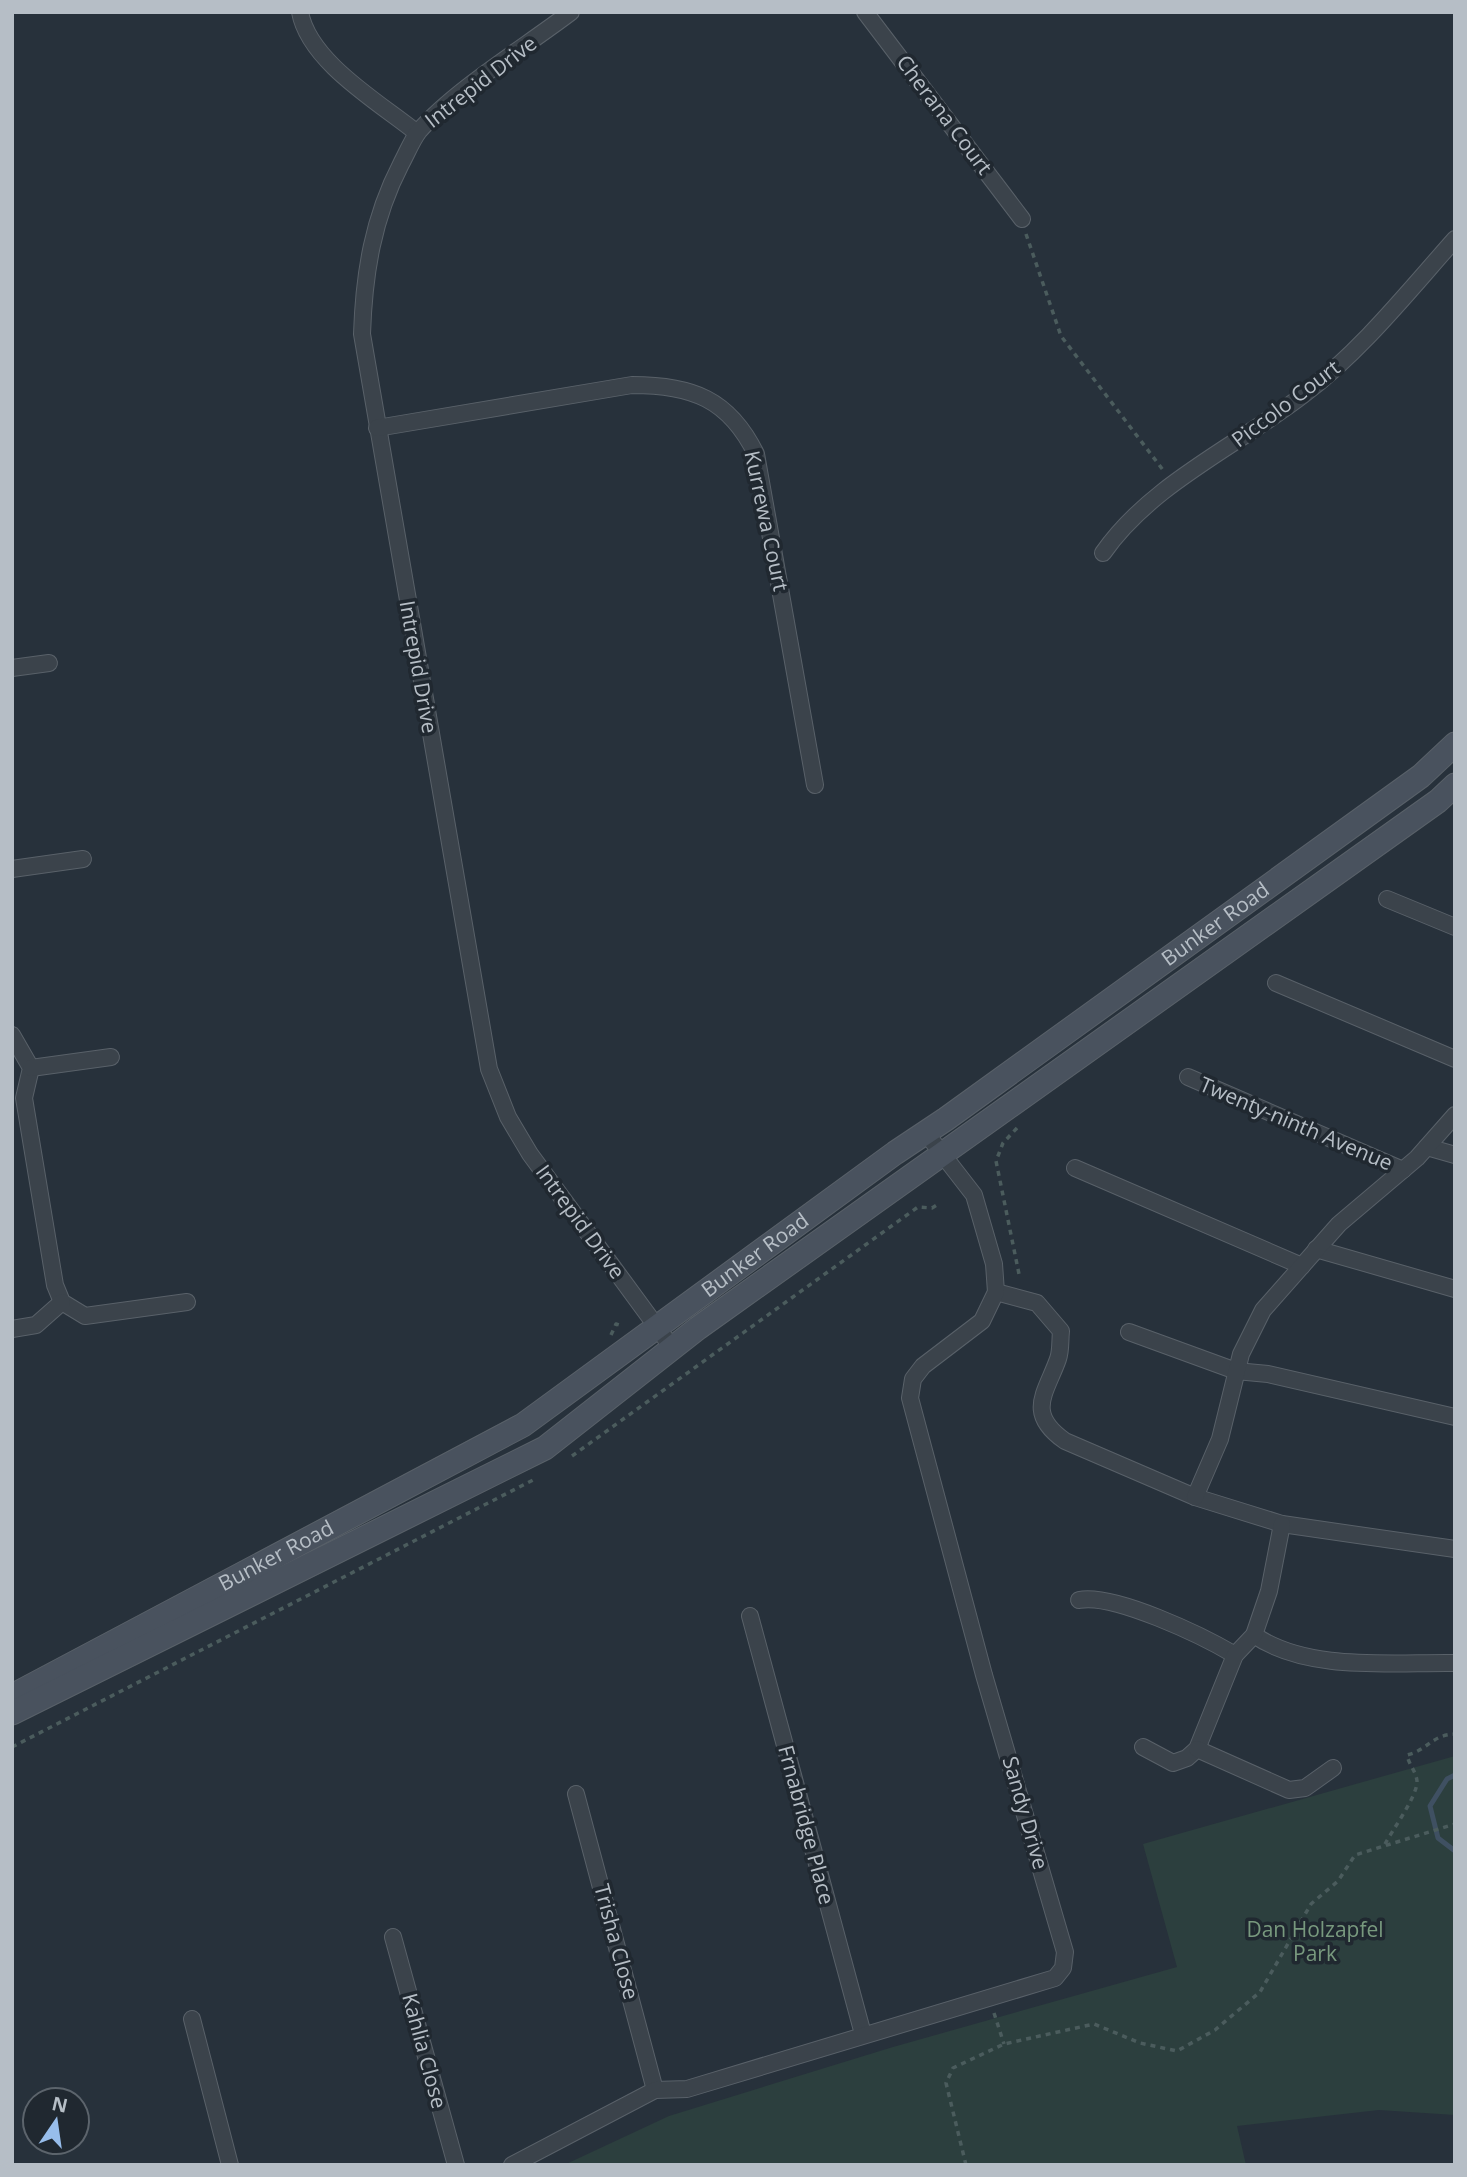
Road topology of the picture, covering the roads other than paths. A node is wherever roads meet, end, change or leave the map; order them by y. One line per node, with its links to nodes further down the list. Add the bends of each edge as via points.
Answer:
1 (300, 12): 4 (street, via 308,34 330,64)
2 (571, 12): 4 (street, Intrepid Drive, via 443,108)
3 (865, 12): 5 (street, Cherana Court)
4 (418, 133): 7 (street, Intrepid Drive, via 396,174 367,257 362,334)
5 (1023, 219)
6 (1455, 239): 8 (street, Piccolo Court, via 1359,348 1303,395 1121,527)
7 (377, 428): 13 (street, Kurrewa Court, via 632,385 693,392 722,407 744,429 757,454); 39 (street, Intrepid Drive, via 489,1069 508,1117 530,1154)
8 (1103, 553)
9 (49, 663): 10 (street)
10 (12, 668)
11 (1455, 744): 12 (main road, Bunker Road)
12 (1421, 776): 15 (main road); 27 (main road, Bunker Road)
13 (815, 785)
14 (1455, 785): 15 (main road, Bunker Road)
15 (1438, 801): 29 (main road, Bunker Road)
16 (83, 859): 17 (street)
17 (12, 869)
18 (1387, 899): 19 (street)
19 (1455, 927)
20 (1276, 984): 23 (street)
21 (12, 1035): 24 (street)
22 (111, 1057): 24 (street)
23 (1455, 1059)
24 (31, 1068): 37 (street, via 24,1098 55,1285)
25 (1188, 1077): 32 (street, Twenty-ninth Avenue)
26 (1455, 1115): 28 (street)
27 (926, 1133): 29 (street); 39 (main road, Bunker Road)
28 (1427, 1147): 30 (street); 32 (street)
29 (944, 1155): 36 (street, via 974,1195 994,1264); 42 (main road, Bunker Road)
30 (1455, 1156)
31 (1075, 1168): 34 (street)
32 (1403, 1170): 33 (street, via 1339,1224)
33 (1316, 1250): 34 (street); 35 (street)
34 (1302, 1266): 43 (street, via 1263,1310)
35 (1455, 1289)
36 (996, 1292): 45 (street, via 1037,1303 1061,1331 1059,1357 1042,1391 1043,1415 1054,1433); 61 (street, Sandy Drive, via 982,1321 923,1366 913,1379 910,1398 1065,1952 1063,1968 1055,1978)
37 (62, 1302): 38 (street, via 85,1316); 40 (street, via 36,1325)
38 (187, 1302)
39 (658, 1327): 42 (street, Intrepid Drive); 53 (main road, Bunker Road, via 523,1425)
40 (12, 1329)
41 (1129, 1332): 43 (street)
42 (673, 1349): 54 (main road, Bunker Road, via 545,1448)
43 (1236, 1371): 44 (street, via 1268,1374); 45 (street, via 1220,1439)
44 (1455, 1417)
45 (1195, 1497): 46 (street)
46 (1282, 1524): 47 (street); 50 (street, via 1269,1591)
47 (1455, 1549)
48 (1079, 1600): 51 (street, via 1094,1597 1116,1602)
49 (750, 1616): 61 (street, Frnabridge Place)
50 (1254, 1635): 51 (street); 52 (street, via 1269,1646 1314,1660)
51 (1236, 1655): 56 (street)
52 (1455, 1663)
53 (12, 1696)
54 (12, 1713)
55 (1143, 1747): 56 (street, via 1173,1763)
56 (1197, 1749): 57 (street, via 1289,1790 1305,1788)
57 (1333, 1769)
58 (576, 1794): 62 (street, Trisha Close)
59 (393, 1937): 64 (street, Kahlia Close)
60 (192, 2019): 63 (street)
61 (863, 2034): 62 (street, Sandy Drive, via 687,2089)
62 (655, 2090): 65 (street, Sandy Drive)
63 (230, 2165)
64 (456, 2165)
65 (512, 2165)

